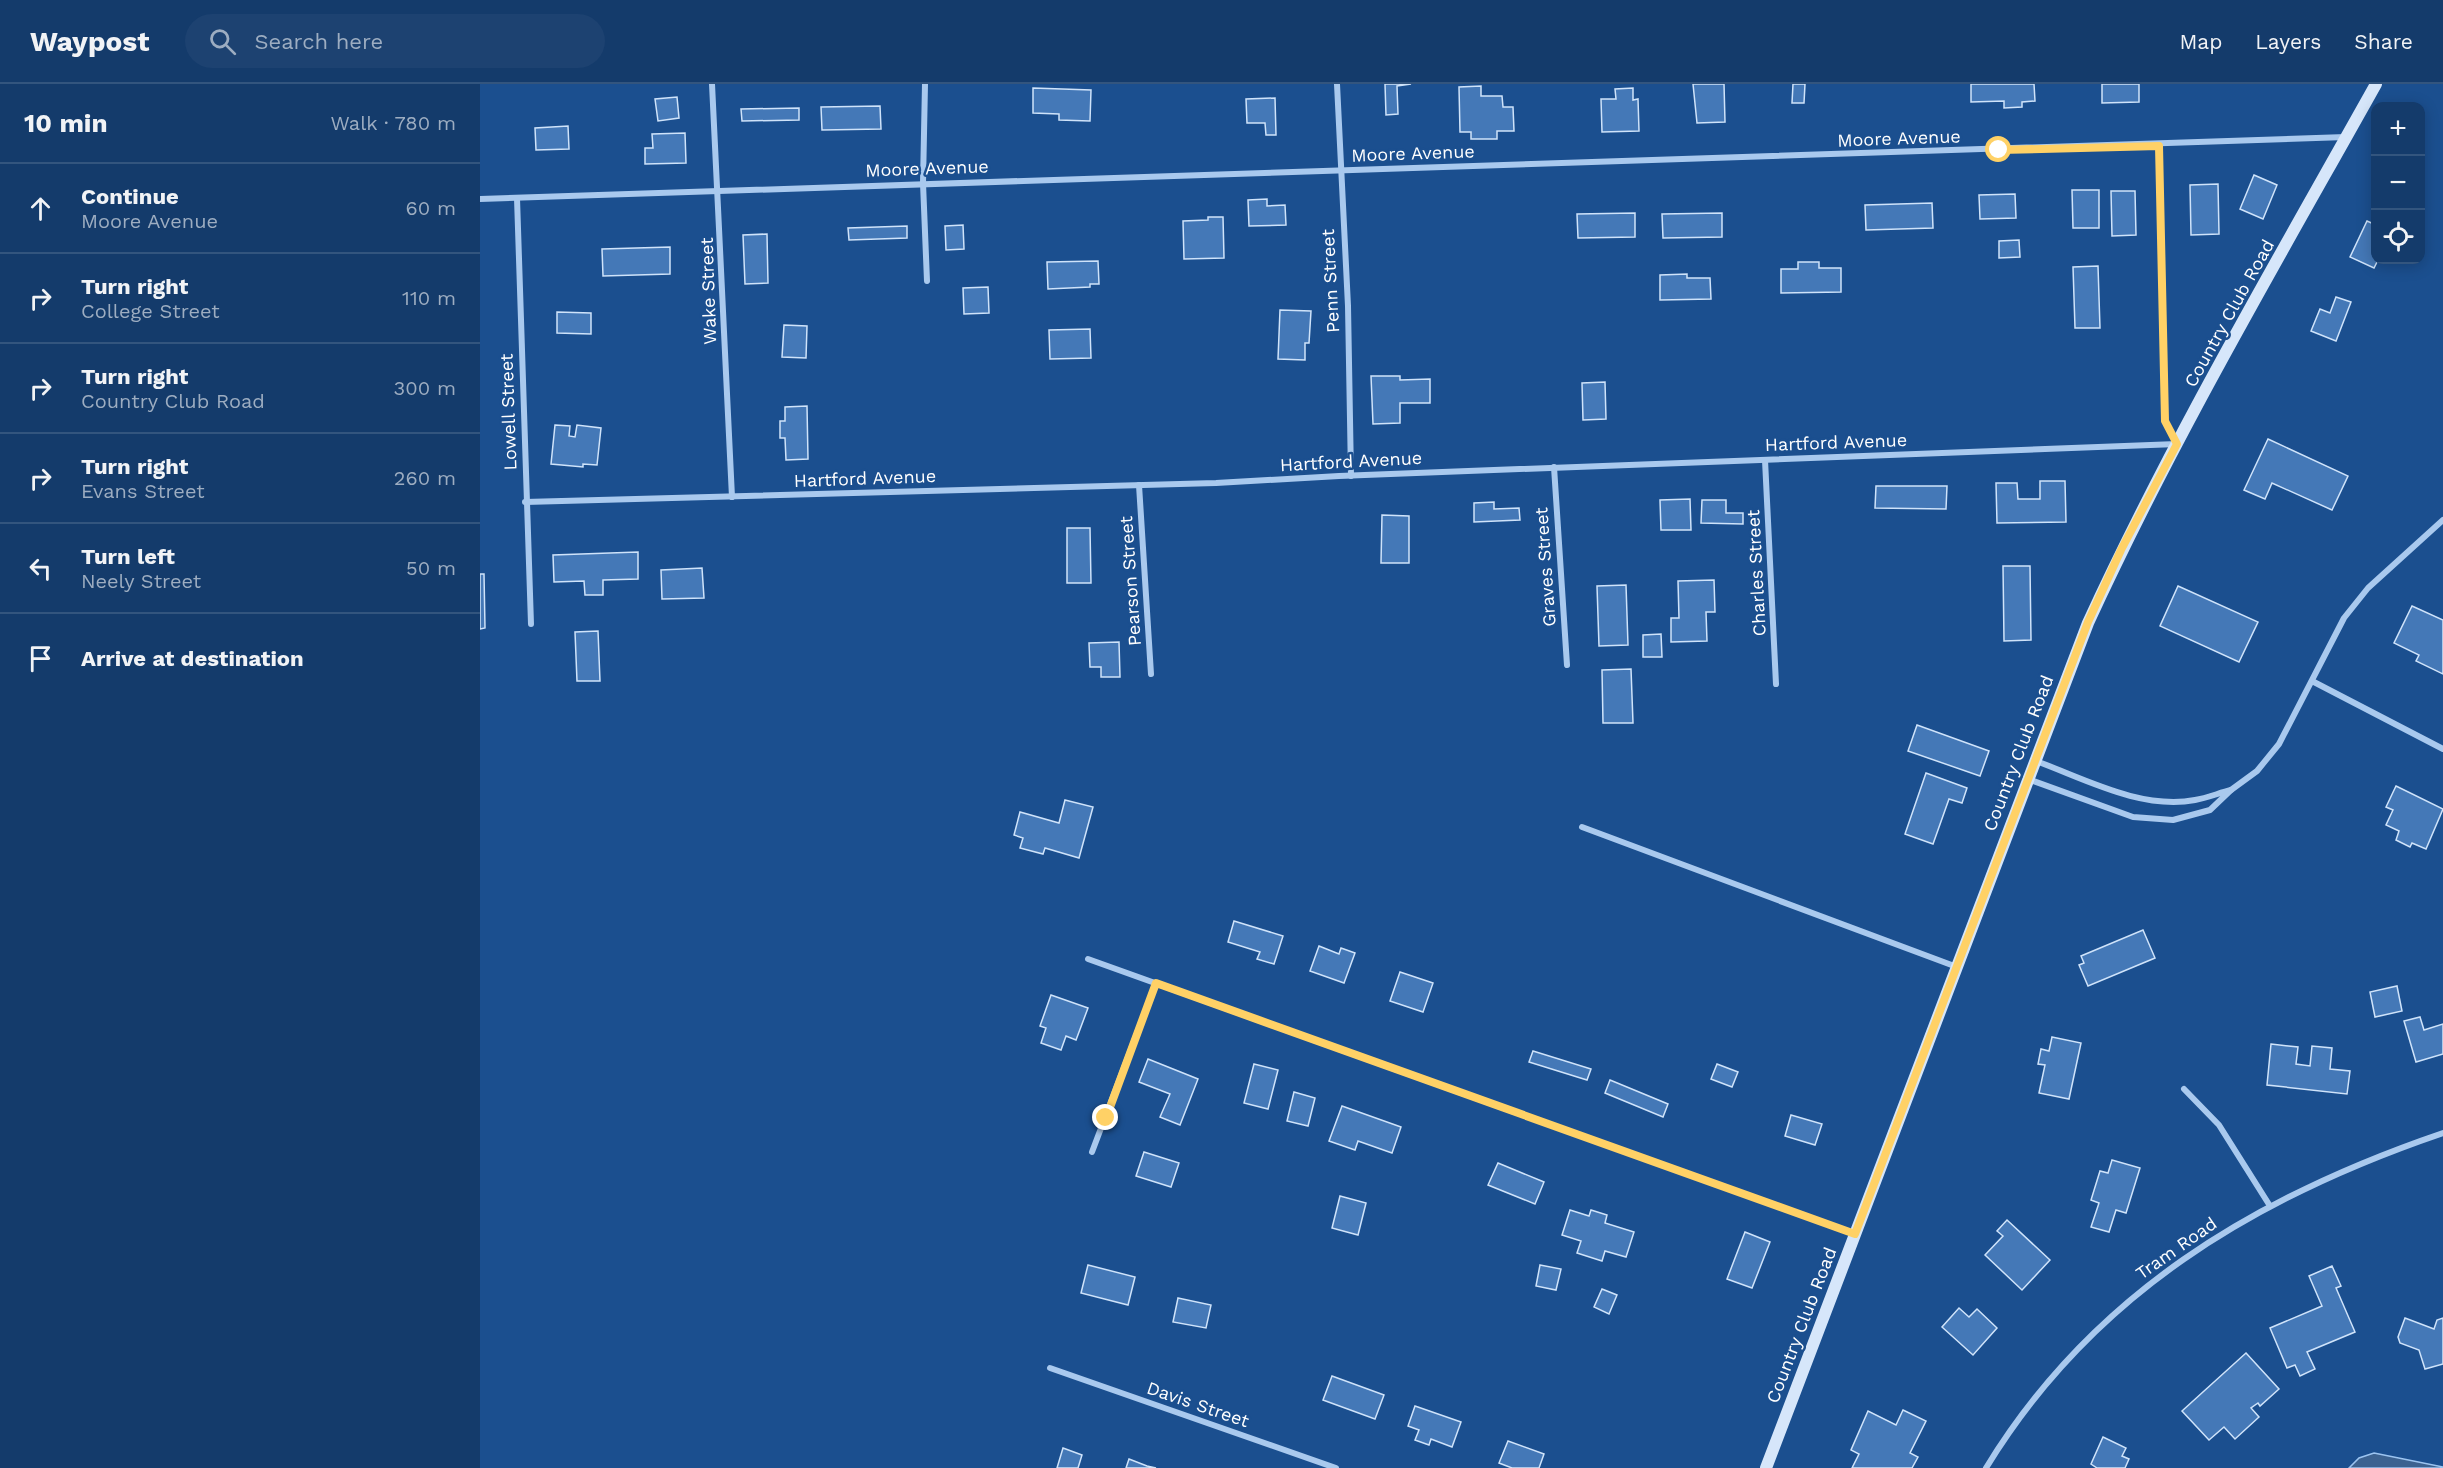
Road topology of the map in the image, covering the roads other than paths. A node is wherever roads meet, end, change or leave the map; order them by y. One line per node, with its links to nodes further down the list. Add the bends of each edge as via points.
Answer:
1 (712, 84): 9 (street, Wake Street)
2 (925, 84): 8 (street)
3 (1337, 84): 7 (street, Penn Street)
4 (2376, 84): 5 (street, Country Club Road)
5 (2346, 137): 6 (street, Moore Avenue); 13 (street, Country Club Road)
6 (2159, 146): 7 (street, Moore Avenue); 13 (street, via 2165,421)
7 (1340, 170): 8 (street, Moore Avenue); 16 (street, Penn Street, via 1348,306)
8 (923, 183): 9 (street, Moore Avenue); 12 (street)
9 (718, 190): 10 (street, Moore Avenue); 18 (street, Wake Street)
10 (517, 198): 11 (street, Moore Avenue); 19 (street, Lowell Street)
11 (480, 199)
12 (927, 281)
13 (2177, 444): 14 (street, Hartford Avenue); 27 (street, Country Club Road, via 2088,622)
14 (1765, 460): 15 (street, Hartford Avenue); 25 (street, Charles Street)
15 (1554, 467): 16 (street, Hartford Avenue); 22 (street, Graves Street)
16 (1351, 476): 17 (street, Hartford Avenue)
17 (1139, 485): 18 (street, Hartford Avenue); 23 (street, Pearson Street)
18 (732, 497): 19 (street, Hartford Avenue)
19 (525, 502): 21 (street, Lowell Street)
20 (2443, 520): 24 (street, via 2368,588 2344,618)
21 (531, 624)
22 (1567, 665)
23 (1151, 674)
24 (2312, 681): 26 (street); 29 (street, via 2279,744 2257,771)
25 (1776, 684)
26 (2443, 749)
27 (2034, 760): 28 (street, Country Club Road); 29 (street, via 2136,798 2194,800)
28 (2027, 779): 29 (street, via 2133,818 2173,820 2210,810); 32 (street, Country Club Road)
29 (2231, 790)
30 (1581, 827): 32 (street)
31 (1088, 958): 33 (street)
32 (1957, 967): 38 (street, Country Club Road)
33 (1156, 983): 36 (street); 38 (street)
34 (2184, 1089): 37 (street, via 2219,1125)
35 (2443, 1133): 37 (street, Tram Road, via 2333,1174)
36 (1092, 1152)
37 (2270, 1206): 42 (street, Tram Road, via 2172,1265 2105,1323 2044,1387)
38 (1855, 1234): 41 (street, Country Club Road)
39 (1050, 1368): 40 (street, Davis Street)
40 (1336, 1468)
41 (1766, 1468)
42 (1986, 1468)

